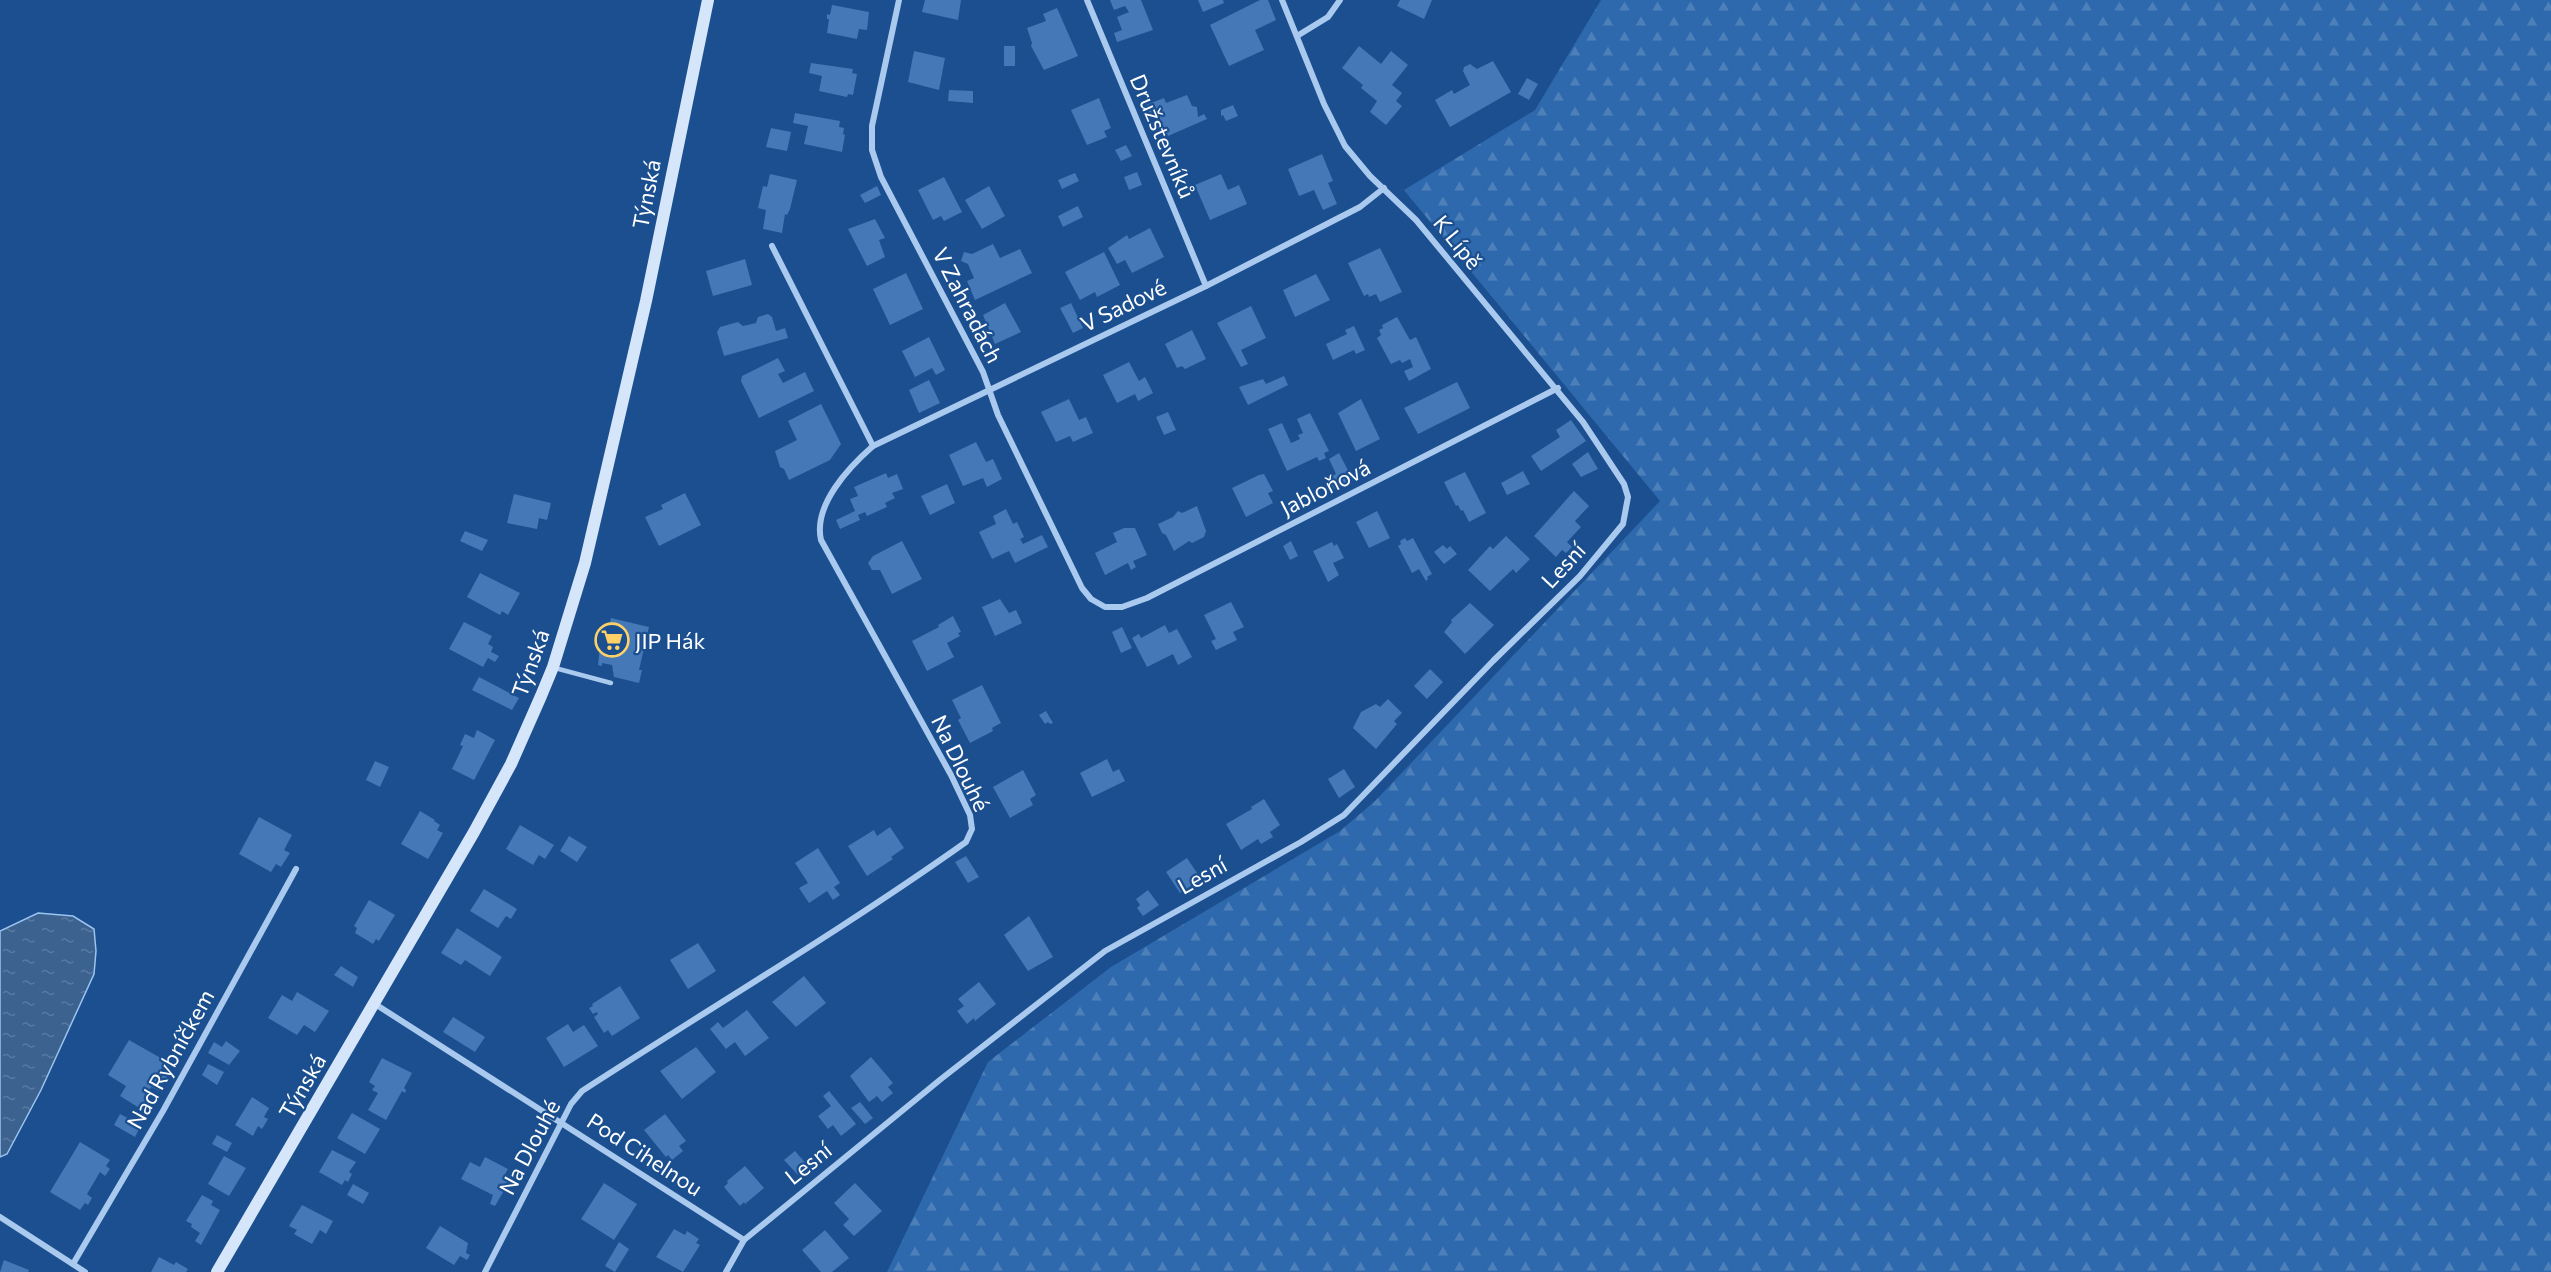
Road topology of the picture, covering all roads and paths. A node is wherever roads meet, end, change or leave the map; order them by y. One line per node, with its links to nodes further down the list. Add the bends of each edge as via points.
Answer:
1 (708, 0): 15 (main road, Týnská, via 646,301 588,552)
2 (899, 0): 11 (street, V Zahradách, via 872,126 872,150 881,177)
3 (1087, 0): 9 (street, Družstevníků)
4 (1282, 0): 6 (street, K Lípě)
5 (1340, 0): 6 (street, via 1328,17)
6 (1297, 36): 7 (street, K Lípě, via 1334,128 1358,164)
7 (1384, 188): 9 (street, V Sadové, via 1360,207); 10 (street, K Lípě, via 1416,220)
8 (772, 246): 12 (street)
9 (1206, 285): 11 (street, V Sadové)
10 (1557, 388): 13 (street, K Lípě, via 1600,446); 14 (street, Jabloňová, via 1147,598 1122,607)
11 (989, 390): 12 (street, V Sadové); 14 (street, V Zahradách, via 1073,571 1091,599)
12 (873, 446): 19 (street, Na Dlouhé, via 839,480 822,517 820,534 951,775 970,815 972,829 966,842 896,892 582,1091)
13 (1629, 497): 21 (street, Lesní, via 1623,524 1580,576 1344,815 1106,951 949,1072)
14 (1105, 607)
15 (553, 667): 16 (lane); 18 (main road, Týnská, via 511,764)
16 (611, 683)
17 (296, 869): 22 (street, Nad Rybníčkem)
18 (375, 1004): 19 (street, Pod Cihelnou); 24 (main road, Týnská)
19 (562, 1122): 21 (street, Pod Cihelnou); 25 (street, Na Dlouhé)
20 (0, 1217): 22 (street)
21 (744, 1240): 26 (street)
22 (74, 1264): 23 (street)
23 (86, 1272)
24 (217, 1272)
25 (485, 1272)
26 (726, 1272)

